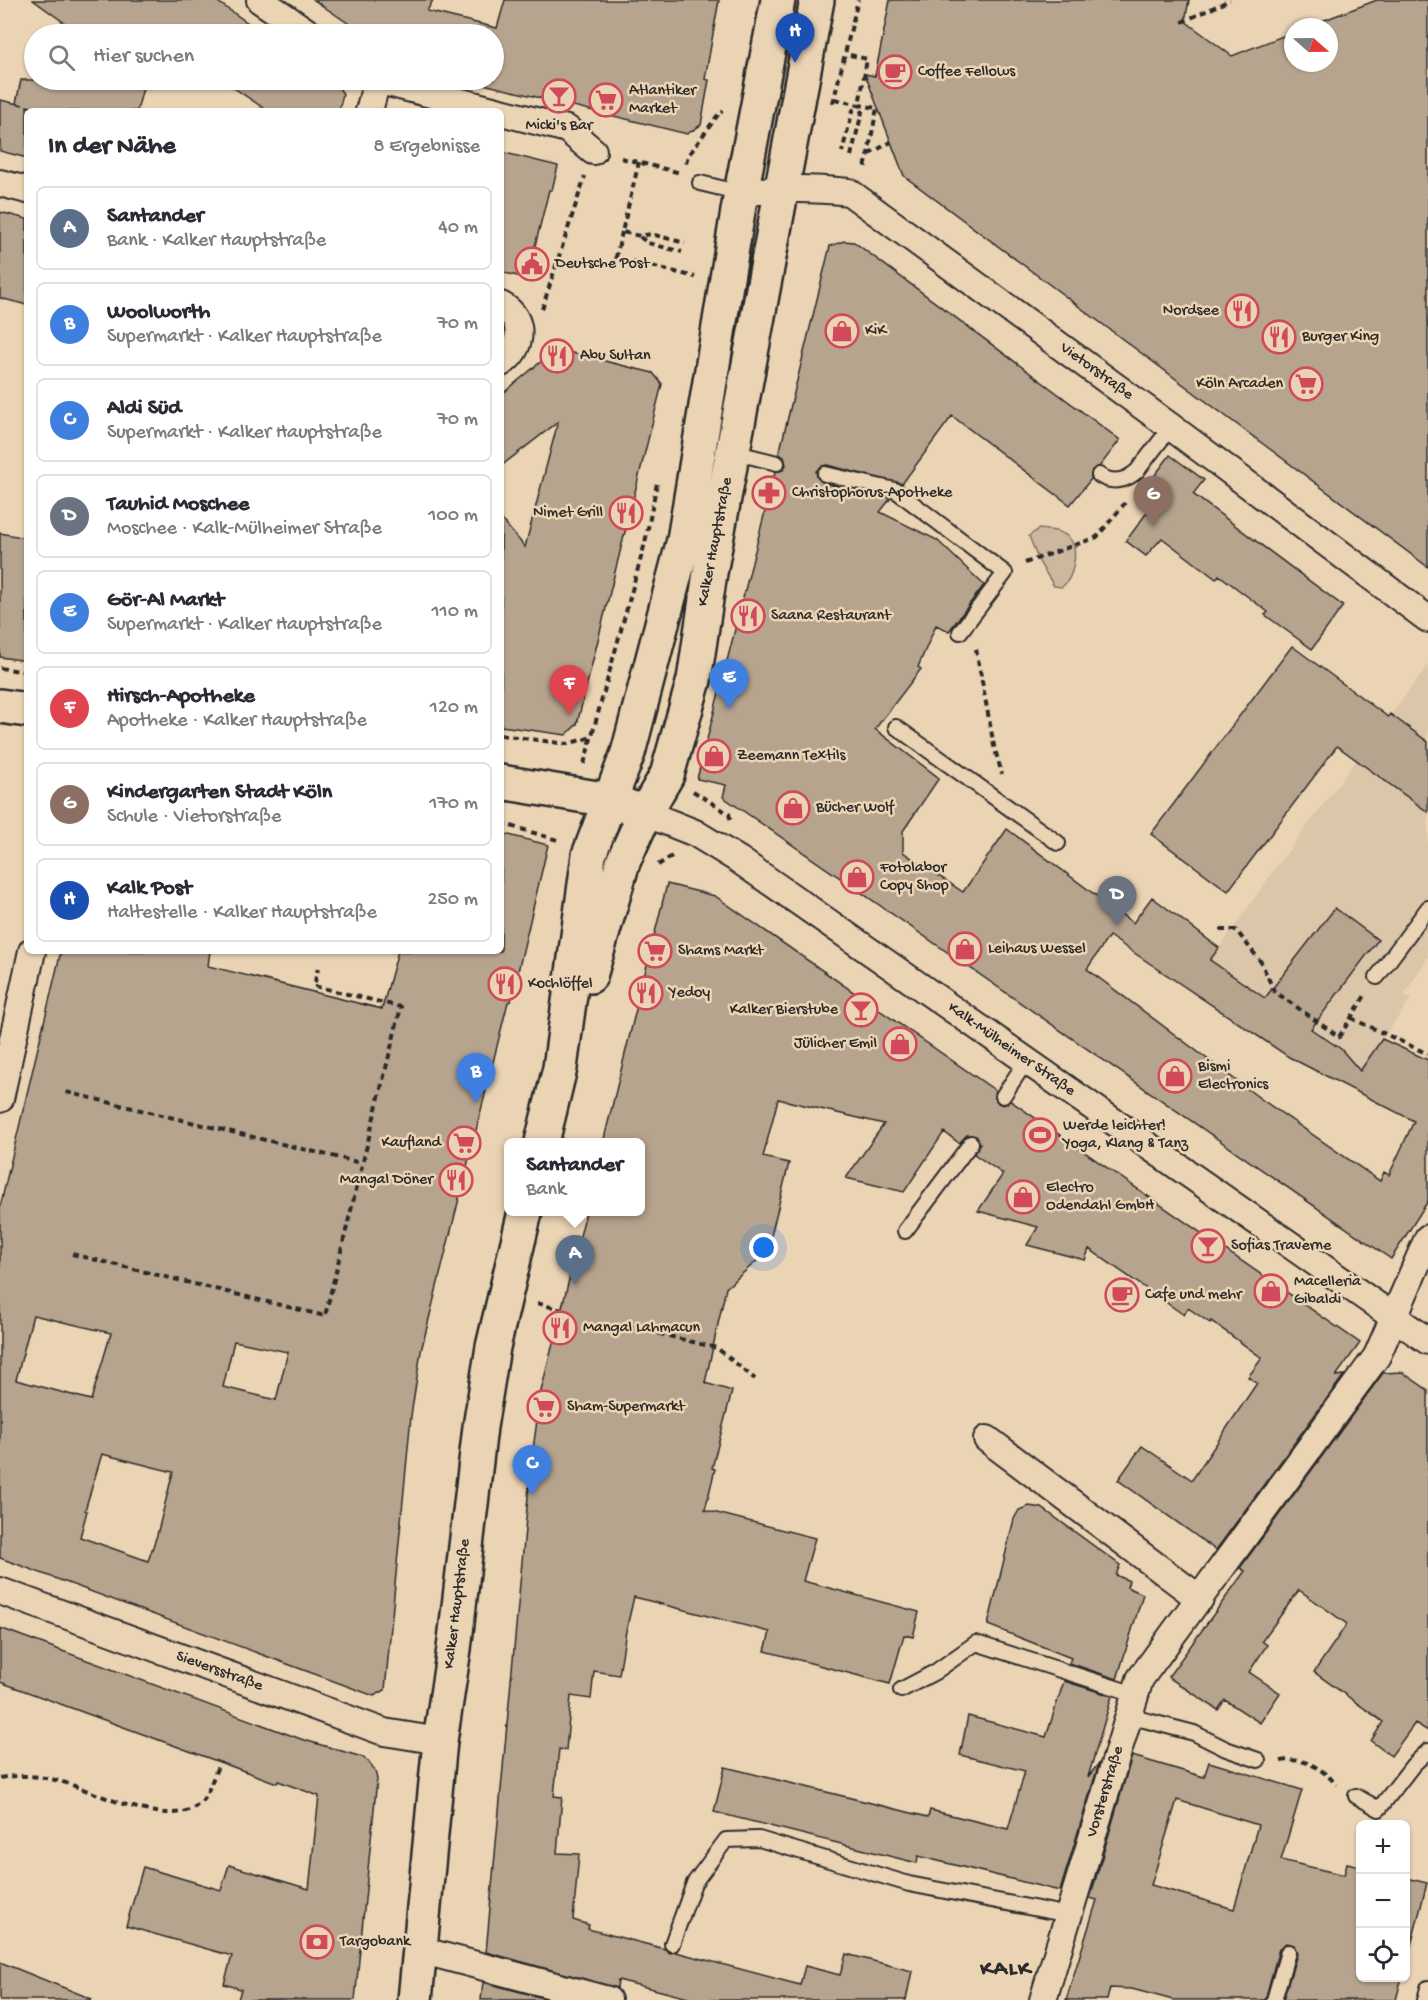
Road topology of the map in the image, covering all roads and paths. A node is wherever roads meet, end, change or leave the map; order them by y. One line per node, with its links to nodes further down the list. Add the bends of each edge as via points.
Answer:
1 (260, 0): 7 (street)
2 (778, 0): 28 (main road, Kalker Hauptstraße)
3 (817, 0): 26 (main road, Kalker Hauptstraße)
4 (858, 0): 11 (path)
5 (1230, 0): 6 (path)
6 (1182, 22)
7 (295, 24)
8 (850, 55): 12 (path, via 867,59)
9 (374, 90): 13 (street)
10 (414, 90): 14 (street)
11 (835, 99): 12 (path); 15 (path)
12 (858, 106): 20 (path, via 853,110); 21 (path, via 877,108); 22 (path, via 862,112)
13 (370, 108)
14 (484, 108)
15 (830, 109)
16 (720, 112): 23 (path, via 688,156 683,174)
17 (504, 113): 19 (street, via 567,129)
18 (891, 142): 21 (path)
19 (593, 151): 23 (path); 35 (path, via 541,313 526,318)
20 (842, 152)
21 (869, 154): 29 (path)
22 (851, 156)
23 (639, 162): 30 (path)
24 (0, 183): 27 (street)
25 (700, 183): 28 (lane)
26 (782, 188): 28 (street, Vietorstraße); 29 (street, Vietorstraße, via 849,192); 38 (main road, Kalker Hauptstraße)
27 (24, 189)
28 (741, 193): 57 (main road, Kalker Hauptstraße, via 684,540 628,753)
29 (858, 198): 37 (street, Vietorstraße)
30 (622, 232): 31 (path); 34 (path, via 616,257)
31 (639, 236): 32 (path, via 651,234); 33 (path, via 648,243)
32 (685, 243)
33 (682, 252)
34 (697, 278)
35 (507, 310): 36 (street, via 520,332 514,351)
36 (504, 360)
37 (1171, 427): 41 (lane, via 1130,477 1123,481); 45 (street, Vietorstraße)
38 (733, 452): 39 (lane); 59 (main road, Kalker Hauptstraße, via 689,702 667,775)
39 (777, 463)
40 (825, 474): 44 (lane, via 895,490)
41 (1099, 475)
42 (658, 480): 53 (path, via 645,543)
43 (1131, 495): 44 (path, via 1097,537)
44 (1005, 573): 46 (lane)
45 (1428, 619)
46 (960, 632): 58 (path, via 974,641 1002,774)
47 (0, 668): 48 (path)
48 (24, 672)
49 (0, 706): 50 (main road)
50 (24, 710)
51 (896, 727): 58 (lane)
52 (504, 735): 53 (path, via 567,744)
53 (591, 737): 56 (path)
54 (504, 783): 56 (main road)
55 (690, 789): 60 (path)
56 (576, 795): 57 (main road)
57 (609, 800): 59 (main road); 63 (main road, Kalker Hauptstraße, via 589,855)
58 (1000, 801): 62 (lane)
59 (645, 813): 71 (street, Kalk-Mülheimer Straße, via 695,833 739,860); 72 (main road, Kalker Hauptstraße, via 623,862 583,1008)
60 (729, 814)
61 (504, 824): 63 (path, via 569,844)
62 (1058, 843)
63 (585, 886): 72 (main road, Kalker Hauptstraße)
64 (1428, 908): 68 (lane)
65 (1220, 930): 69 (path, via 1236,930 1261,962 1274,991 1339,1037)
66 (31, 954): 75 (street)
67 (318, 968): 78 (path, via 314,986 401,1007)
68 (1377, 977): 69 (path)
69 (1351, 1018): 70 (path)
70 (1428, 1054)
71 (1027, 1060): 74 (lane); 83 (street, Kalk-Mülheimer Straße)
72 (560, 1068): 76 (main road, Kalker Hauptstraße)
73 (66, 1092): 78 (path)
74 (1004, 1096)
75 (0, 1099)
76 (543, 1138)
77 (971, 1143): 80 (lane)
78 (362, 1163): 82 (path, via 325,1316)
79 (524, 1216): 92 (main road, Kalker Hauptstraße, via 493,1347 480,1427)
80 (905, 1231)
81 (1428, 1238): 83 (street, Vorsterstraße)
82 (72, 1254)
83 (1393, 1317): 85 (street, Kalk-Mülheimer Straße); 89 (street, Vorsterstraße, via 1377,1356)
84 (628, 1326): 86 (path, via 717,1348)
85 (1428, 1341)
86 (756, 1379)
87 (987, 1439): 89 (street)
88 (0, 1591): 92 (street, Sieversstraße, via 384,1732)
89 (1200, 1599): 91 (street, Vorsterstraße, via 1140,1679)
90 (901, 1690): 91 (lane, via 976,1643)
91 (1132, 1705): 94 (lane); 98 (street, Vorsterstraße)
92 (440, 1741): 100 (main road, Kalker Hauptstraße)
93 (1428, 1751): 97 (lane, via 1379,1809)
94 (1258, 1760): 97 (path, via 1307,1762)
95 (218, 1766): 96 (path, via 201,1803 171,1814 152,1812 58,1780 13,1775)
96 (0, 1778)
97 (1356, 1796)
98 (1069, 1915): 99 (lane, via 909,1884 759,1839 726,1840 694,1883); 105 (street, Vorsterstraße)
99 (672, 1944)
100 (420, 1950): 103 (main road, Kalker Hauptstraße); 104 (street)
101 (1288, 1952): 106 (lane)
102 (1428, 1988): 107 (lane)
103 (415, 2000)
104 (608, 2000)
105 (1044, 2000)
106 (1274, 2000)
107 (1425, 2000)

